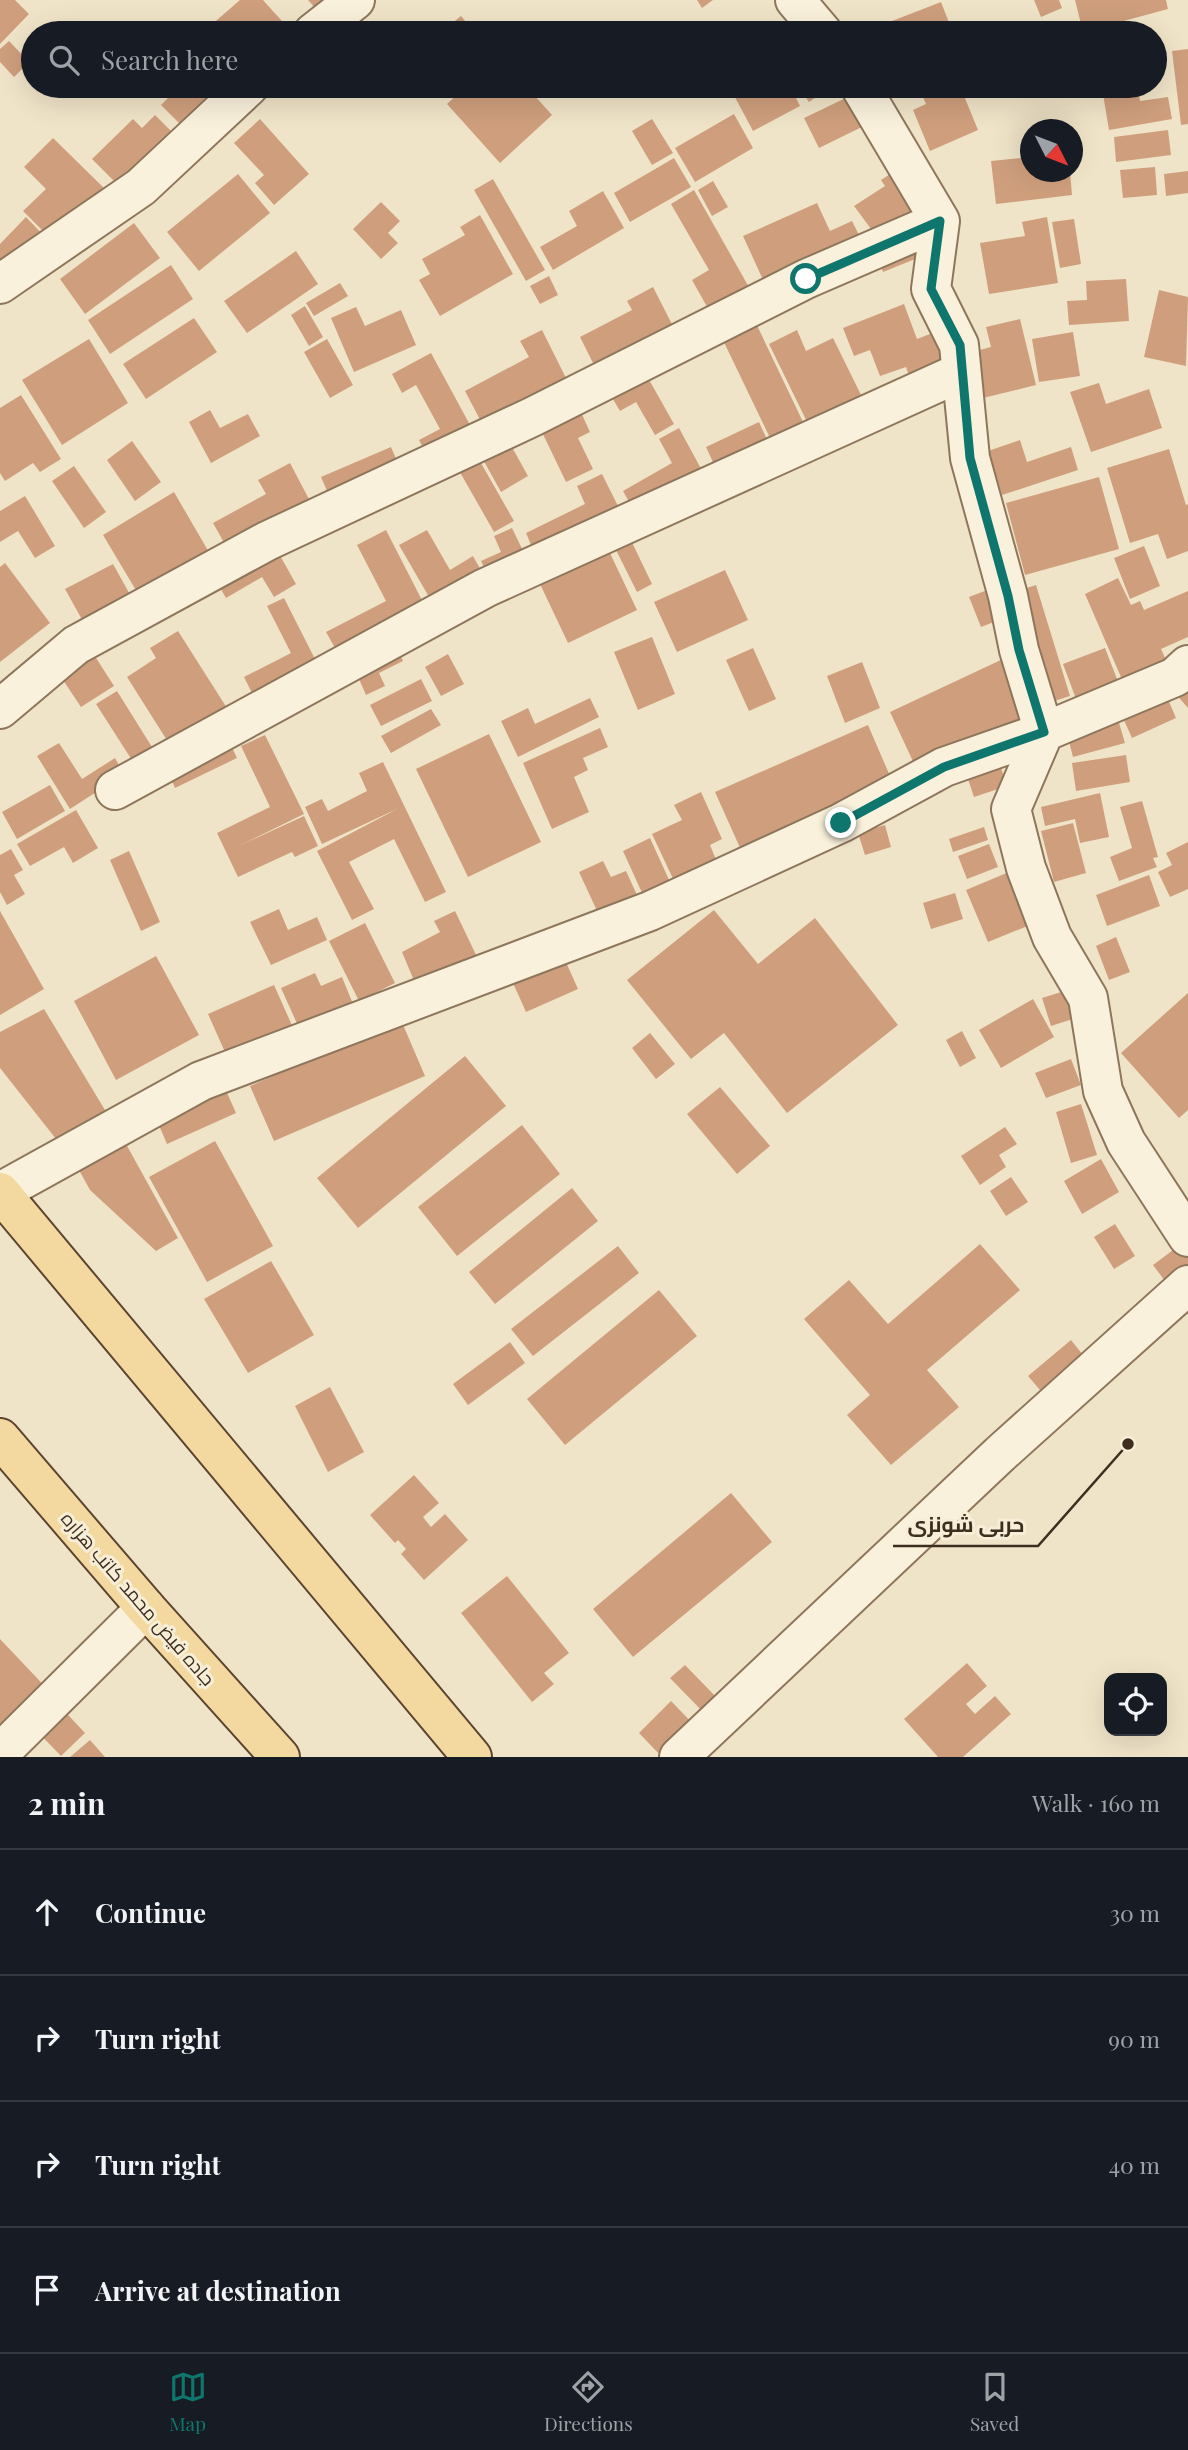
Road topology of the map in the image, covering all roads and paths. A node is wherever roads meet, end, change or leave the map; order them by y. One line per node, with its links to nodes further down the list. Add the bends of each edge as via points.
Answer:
1 (355, 0): 3 (street)
2 (794, 0): 4 (street)
3 (328, 21)
4 (812, 21)
5 (236, 98): 8 (street, via 142,187)
6 (867, 98): 7 (street)
7 (940, 221): 9 (street, via 931,289 960,345); 11 (street, via 806,279 532,417 267,541 76,645)
8 (0, 284)
9 (961, 372): 12 (street, via 970,458); 13 (street, via 485,588)
10 (1188, 665): 12 (street, via 1175,677)
11 (0, 709)
12 (1044, 732): 14 (street, via 944,767 841,823 650,911 201,1082); 15 (street, via 1011,809 1026,868 1052,937 1088,998 1102,1091 1126,1142)
13 (115, 790)
14 (0, 1192): 21 (main road)
15 (1188, 1237)
16 (1188, 1286): 22 (street, via 1000,1454)
17 (0, 1438): 18 (main road, جاده فیض محمد کاتب هزاره)
18 (146, 1608): 19 (street); 20 (main road, جاده فیض محمد کاتب هزاره)
19 (0, 1753)
20 (280, 1757)
21 (472, 1757)
22 (679, 1757)

